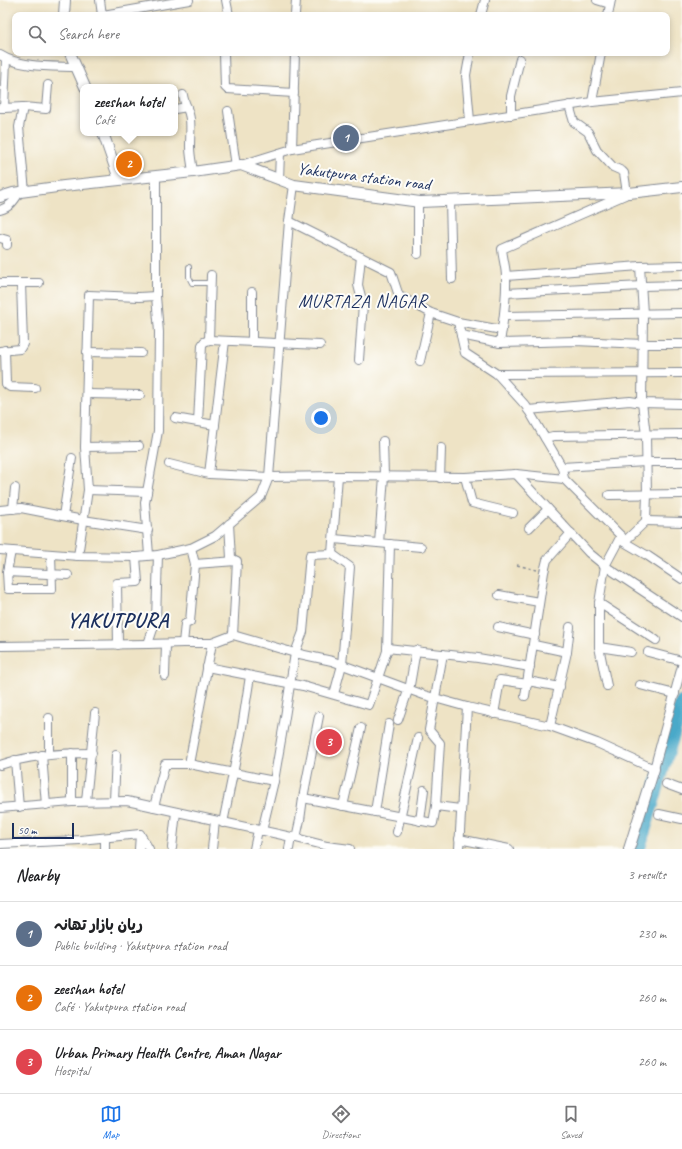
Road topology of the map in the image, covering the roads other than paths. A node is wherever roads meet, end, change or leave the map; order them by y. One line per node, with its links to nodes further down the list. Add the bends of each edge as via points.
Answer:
1 (65, 0): 9 (street)
2 (100, 0): 10 (street)
3 (189, 0): 11 (street)
4 (226, 0): 12 (street)
5 (296, 0): 13 (street)
6 (485, 0): 14 (street)
7 (597, 0): 8 (street)
8 (611, 2): 15 (street)
9 (64, 12)
10 (102, 12)
11 (120, 12)
12 (228, 12)
13 (295, 12)
14 (482, 12)
15 (609, 12)
16 (71, 56): 23 (street)
17 (224, 56): 26 (street, via 227,89)
18 (295, 56): 26 (street)
19 (469, 56): 37 (street, via 466,75)
20 (600, 56): 29 (street)
21 (3, 57): 23 (street, via 35,66); 33 (street)
22 (520, 59): 36 (street, via 511,96)
23 (76, 67): 24 (street)
24 (84, 84)
25 (48, 85): 31 (street, via 46,108)
26 (294, 93): 39 (street)
27 (682, 93): 29 (street)
28 (183, 95): 32 (street)
29 (592, 102): 30 (street)
30 (569, 106): 36 (street); 49 (street, via 574,122 588,132 597,150 613,167 624,173)
31 (23, 107): 33 (street); 48 (street, via 19,127)
32 (187, 107): 34 (street); 42 (street, via 190,117)
33 (2, 108)
34 (178, 108)
35 (228, 111): 41 (street)
36 (511, 115): 37 (street)
37 (470, 121): 39 (street)
38 (104, 136): 44 (street)
39 (292, 149): 40 (street)
40 (280, 153): 41 (street); 45 (street)
41 (238, 165): 42 (street, Yakutpura station road); 45 (street, Yakutpura station road)
42 (193, 172): 43 (street, Yakutpura station road)
43 (156, 176): 44 (street, Yakutpura station road); 72 (street)
44 (119, 179): 48 (street, Yakutpura station road)
45 (279, 179): 46 (street, Yakutpura station road)
46 (294, 185): 52 (street, Yakutpura station road); 54 (street)
47 (682, 187): 49 (street, Yakutpura station road)
48 (22, 192): 50 (street, Yakutpura station road); 53 (street, via 11,204)
49 (628, 193): 51 (street, Yakutpura station road); 62 (street, via 502,249)
50 (0, 197)
51 (450, 201): 52 (street, Yakutpura station road); 64 (street)
52 (418, 202): 57 (street)
53 (0, 210)
54 (289, 221): 58 (street); 84 (street)
55 (0, 238): 56 (street, via 7,240)
56 (7, 245)
57 (418, 254)
58 (361, 257): 73 (street, via 391,272 399,296); 91 (street, via 358,285 363,304)
59 (682, 265): 60 (street)
60 (640, 266): 62 (street); 69 (street)
61 (189, 267): 63 (lane, via 192,283)
62 (506, 276): 71 (street)
63 (211, 279): 80 (street)
64 (452, 279)
65 (0, 283): 66 (street)
66 (21, 283): 67 (street); 88 (street, via 24,344 20,349)
67 (39, 283)
68 (682, 285): 69 (street)
69 (642, 286): 71 (street); 75 (street)
70 (252, 292): 82 (street)
71 (506, 293): 76 (street)
72 (156, 296): 89 (street, via 89,295); 127 (street, via 159,332 158,431)
73 (431, 313): 77 (street); 92 (street)
74 (682, 313): 75 (street)
75 (643, 314): 76 (street); 85 (street)
76 (505, 316): 78 (street)
77 (458, 322): 78 (street); 79 (street)
78 (502, 330): 83 (street)
79 (461, 335): 83 (street); 95 (street, via 465,353)
80 (209, 340): 81 (street); 103 (street, via 202,345)
81 (225, 340): 82 (street); 104 (street)
82 (252, 342): 84 (street)
83 (500, 343): 85 (street, via 575,341)
84 (280, 344): 87 (street); 121 (street)
85 (643, 344): 86 (street); 93 (street)
86 (682, 344)
87 (320, 345)
88 (3, 351): 96 (street, via 6,384 10,387)
89 (87, 352): 90 (street); 97 (street)
90 (141, 353)
91 (359, 360)
92 (420, 361)
93 (642, 373): 94 (street); 95 (street); 99 (street)
94 (682, 373)
95 (496, 374): 101 (street)
96 (35, 388)
97 (87, 394): 98 (street); 110 (street)
98 (140, 395)
99 (642, 403): 100 (street); 101 (street, via 630,401); 106 (street)
100 (682, 404)
101 (528, 410): 107 (street)
102 (175, 418): 103 (street)
103 (198, 422): 104 (street)
104 (215, 425): 117 (street)
105 (682, 434): 106 (street)
106 (646, 435): 107 (street); 113 (street)
107 (545, 438): 116 (street)
108 (383, 441): 120 (street)
109 (139, 446): 110 (street)
110 (85, 447): 126 (street)
111 (441, 448): 123 (street)
112 (72, 458): 135 (street)
113 (646, 462): 114 (street); 116 (street); 129 (street)
114 (682, 462)
115 (169, 464): 117 (street)
116 (562, 467): 124 (street)
117 (209, 474): 121 (street)
118 (516, 474): 122 (street); 124 (street); 132 (street)
119 (338, 476): 120 (street); 121 (street); 143 (street)
120 (384, 476): 123 (street); 145 (street)
121 (269, 477): 139 (street, via 260,497)
122 (465, 477): 123 (street); 134 (street, via 472,503)
123 (440, 478)
124 (564, 479): 144 (street)
125 (15, 488): 131 (street)
126 (88, 490): 127 (street); 136 (street)
127 (147, 492): 141 (street, via 145,502)
128 (682, 494): 129 (street)
129 (647, 495): 130 (street); 137 (street)
130 (609, 496)
131 (13, 509): 133 (street); 135 (street, via 21,508)
132 (548, 509): 140 (street); 142 (street)
133 (0, 510)
134 (513, 513)
135 (63, 516): 136 (street)
136 (83, 520): 141 (street); 155 (street)
137 (646, 521): 138 (street); 144 (street)
138 (682, 522)
139 (229, 524): 148 (street, via 215,536); 157 (street, via 231,558)
140 (530, 528)
141 (148, 530): 153 (street)
142 (571, 533): 159 (street); 165 (street, via 547,560)
143 (334, 539): 145 (street); 152 (street)
144 (622, 539): 159 (street); 163 (street)
145 (379, 543): 146 (street)
146 (390, 544): 147 (street); 181 (street)
147 (421, 547)
148 (191, 548): 154 (street); 158 (street)
149 (0, 550): 150 (street)
150 (11, 551): 151 (street); 160 (street)
151 (51, 554): 155 (street); 161 (street)
152 (332, 554): 186 (street, via 310,555 304,632); 189 (street, via 350,567)
153 (150, 555): 154 (street); 156 (street)
154 (158, 555): 175 (street, via 156,620)
155 (78, 556): 156 (street)
156 (136, 557): 177 (street, via 138,582 117,583)
157 (237, 560): 158 (street); 170 (street)
158 (195, 564): 173 (street, via 190,622 185,624)
159 (605, 566): 166 (street); 167 (street)
160 (7, 572): 161 (street); 161 (street, via 8,589 52,589)
161 (51, 574): 162 (street)
162 (68, 575)
163 (682, 579)
164 (500, 595): 165 (street)
165 (539, 602): 171 (street)
166 (599, 603): 172 (street); 180 (street)
167 (682, 617)
168 (498, 627): 171 (street)
169 (570, 627): 183 (street)
170 (233, 635): 174 (street); 186 (street)
171 (535, 635): 178 (street)
172 (656, 640)
173 (183, 643): 174 (street); 176 (street)
174 (212, 643): 192 (street)
175 (148, 644): 176 (street); 177 (street)
176 (166, 644): 193 (street)
177 (118, 645): 179 (street)
178 (534, 645): 183 (street); 191 (street)
179 (0, 646)
180 (599, 647): 184 (street); 199 (street)
181 (387, 648): 182 (street); 195 (street)
182 (416, 650): 187 (street); 201 (street)
183 (567, 652): 200 (street)
184 (631, 652)
185 (648, 652): 188 (street)
186 (294, 653): 189 (street); 197 (street)
187 (443, 654): 191 (street); 205 (street)
188 (682, 661)
189 (342, 665): 195 (street); 202 (street)
190 (682, 666): 203 (street)
191 (530, 667): 196 (street)
192 (207, 668): 194 (street); 221 (street)
193 (165, 676)
194 (250, 676): 197 (street); 224 (street)
195 (378, 679): 201 (street); 202 (street, via 369,705)
196 (528, 682): 200 (street); 204 (street); 208 (street, via 500,680)
197 (290, 684): 202 (street); 225 (street)
198 (640, 685): 203 (street)
199 (607, 686)
200 (560, 687): 213 (street)
201 (408, 689): 205 (street); 211 (street)
202 (334, 694)
203 (675, 694): 223 (street)
204 (526, 696)
205 (435, 698): 206 (street); 235 (street, via 429,730 440,743)
206 (467, 707): 208 (street); 239 (street)
207 (95, 713): 217 (street)
208 (494, 714): 213 (street)
209 (319, 716): 229 (street)
210 (49, 718): 218 (street)
211 (398, 720)
212 (389, 724): 241 (street)
213 (550, 726): 223 (street, via 597,743)
214 (361, 728): 234 (street)
215 (418, 738): 243 (street)
216 (72, 753): 217 (street); 218 (street); 231 (street)
217 (92, 753): 230 (street)
218 (46, 755): 220 (street); 233 (street)
219 (116, 755): 232 (street)
220 (14, 760): 222 (street); 236 (street)
221 (189, 764): 224 (street); 237 (street, via 165,764)
222 (0, 765)
223 (654, 769): 268 (street)
224 (234, 774): 225 (street); 246 (street)
225 (274, 781): 247 (street)
226 (666, 784): 228 (street)
227 (424, 790): 245 (street)
228 (682, 790)
229 (303, 798): 234 (street); 250 (street, via 300,820)
230 (86, 801): 231 (street); 232 (street)
231 (72, 802): 233 (street)
232 (114, 802): 237 (street)
233 (46, 805): 236 (street)
234 (343, 806): 241 (street)
235 (436, 806): 239 (street); 245 (street, via 433,824)
236 (19, 807): 238 (street)
237 (154, 807): 240 (street)
238 (0, 808)
239 (460, 808): 253 (street)
240 (176, 812): 246 (street); 257 (street)
241 (375, 812): 243 (street)
242 (659, 814): 244 (street)
243 (401, 817): 245 (street); 248 (street)
244 (682, 819)
245 (420, 821)
246 (219, 822): 247 (street); 262 (street)
247 (260, 831): 250 (street); 263 (street)
248 (397, 832)
249 (140, 834): 251 (street); 260 (street); 261 (street)
250 (294, 837): 256 (street); 264 (street)
251 (105, 838): 252 (street); 259 (street)
252 (80, 840): 255 (street); 258 (street)
253 (459, 840): 266 (street); 267 (street)
254 (0, 844): 255 (street)
255 (22, 846)
256 (327, 847): 265 (street)
257 (172, 848)
258 (80, 849)
259 (105, 849)
260 (139, 849)
261 (149, 849)
262 (212, 849)
263 (254, 849)
264 (289, 849)
265 (350, 849)
266 (459, 849)
267 (509, 849)
268 (629, 849)

